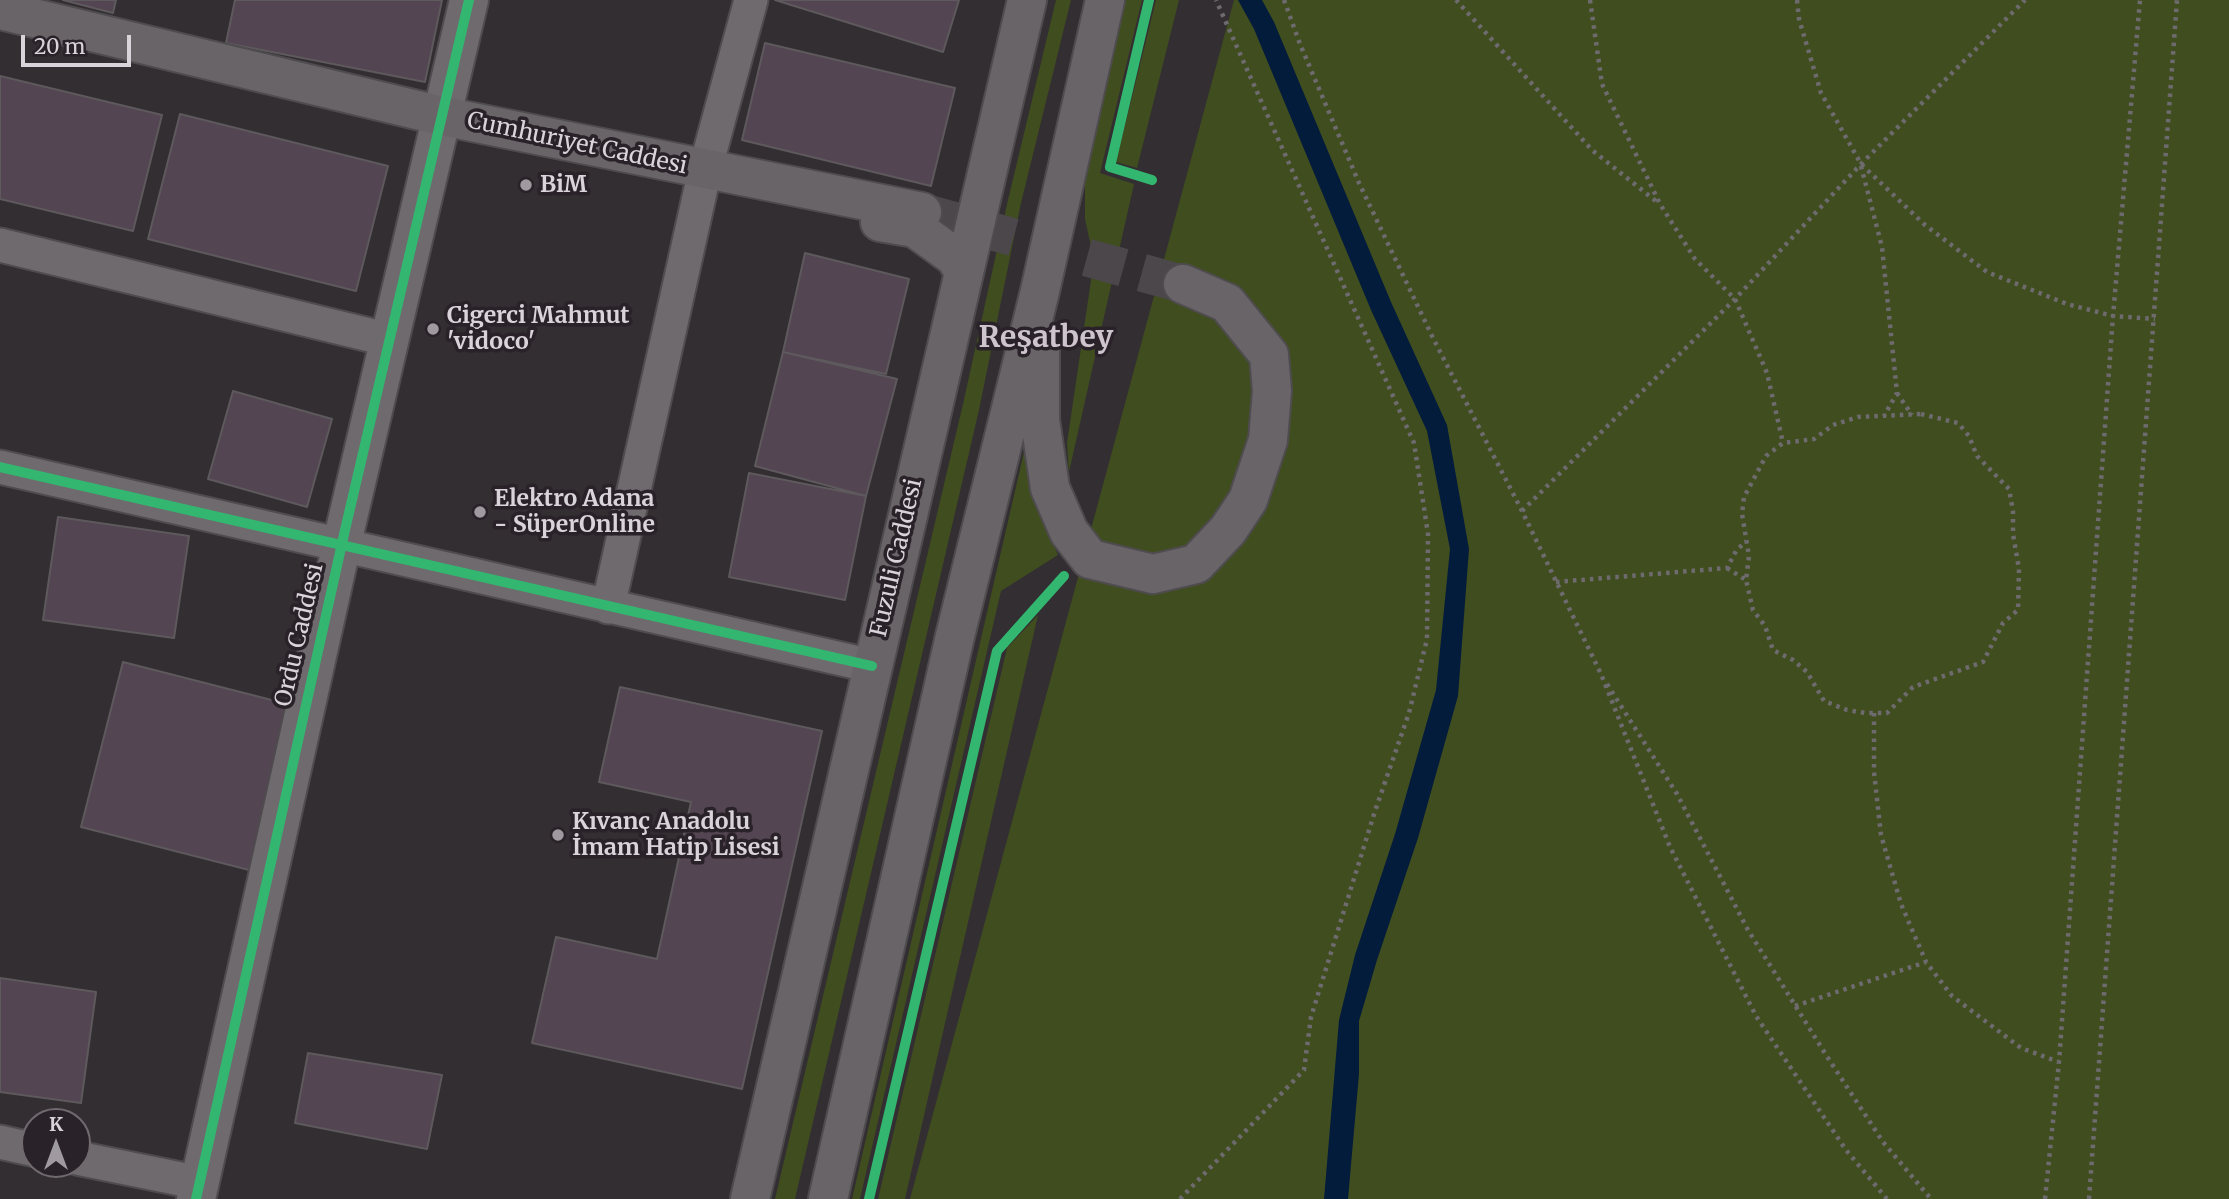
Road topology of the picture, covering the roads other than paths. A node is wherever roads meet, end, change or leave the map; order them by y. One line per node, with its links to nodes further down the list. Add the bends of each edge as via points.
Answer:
1 (469, 0): 6 (street, Ordu Caddesi)
2 (751, 0): 7 (street)
3 (1027, 0): 10 (main road, Fuzuli Caddesi)
4 (1105, 0): 12 (main road)
5 (0, 10): 6 (main road, Cumhuriyet Caddesi)
6 (442, 116): 7 (main road, Cumhuriyet Caddesi); 13 (street, Ordu Caddesi)
7 (721, 172): 8 (main road, Cumhuriyet Caddesi); 10 (main road, via 782,203 915,228 955,257); 16 (street)
8 (922, 212)
9 (0, 245): 13 (street)
10 (964, 272): 17 (main road, Fuzuli Caddesi)
11 (1183, 284): 12 (main road, via 1227,303 1269,355 1268,440 1248,500 1228,530 1196,564 1153,574 1090,559 1069,532 1050,488 1040,420)
12 (1040, 291): 23 (main road, via 955,636)
13 (390, 340): 15 (street, Ordu Caddesi)
14 (0, 467): 15 (street)
15 (342, 546): 16 (street); 21 (street, Ordu Caddesi)
16 (608, 607): 17 (street)
17 (872, 666): 22 (main road, Fuzuli Caddesi)
18 (0, 1142): 19 (street)
19 (21, 1147)
20 (91, 1162): 21 (street)
21 (198, 1191)
22 (750, 1199)
23 (828, 1199)

